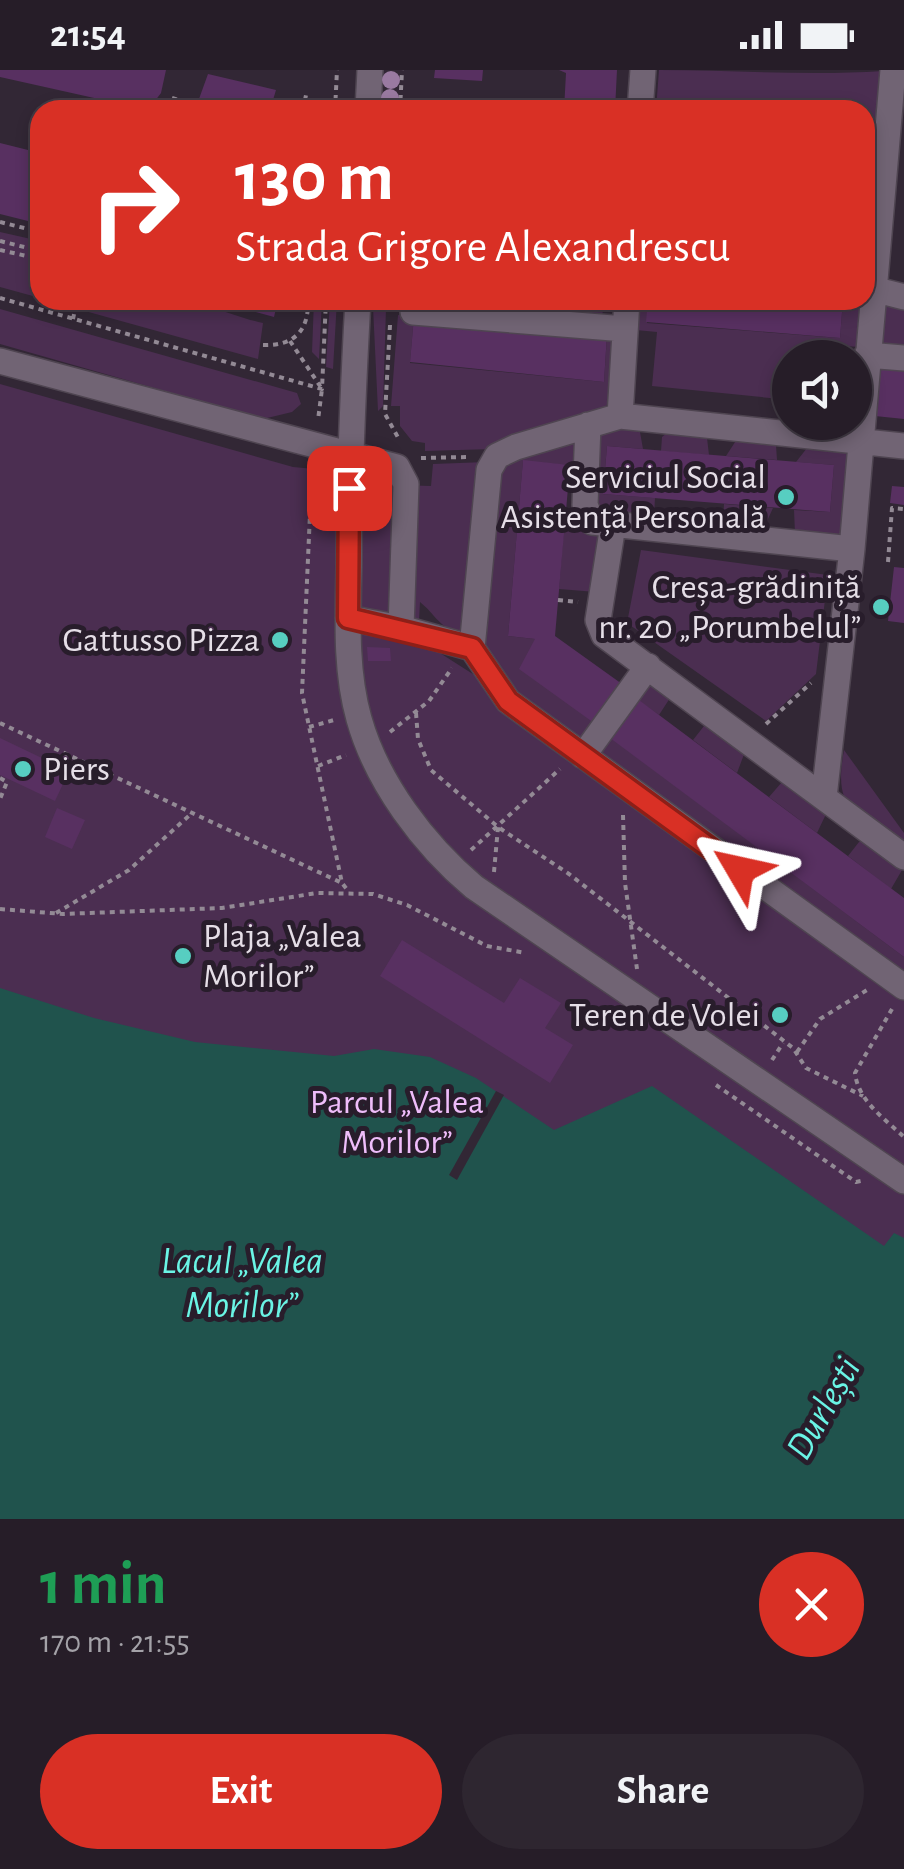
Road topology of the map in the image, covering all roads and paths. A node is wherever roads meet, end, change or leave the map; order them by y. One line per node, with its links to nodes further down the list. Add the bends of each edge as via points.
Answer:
1 (337, 70): 8 (path)
2 (370, 70): 9 (street)
3 (402, 70): 10 (path)
4 (643, 70): 11 (street)
5 (893, 70): 12 (street)
6 (172, 98): 7 (path)
7 (178, 100)
8 (336, 100)
9 (368, 100)
10 (400, 100)
11 (641, 100)
12 (875, 197)
13 (0, 222): 14 (path)
14 (30, 230)
15 (0, 241): 16 (path)
16 (30, 248)
17 (0, 250): 18 (path)
18 (30, 257)
19 (875, 290): 20 (street)
20 (904, 297)
21 (0, 298): 22 (path)
22 (30, 307)
23 (42, 310): 31 (path)
24 (75, 310): 31 (path)
25 (308, 310): 33 (path, via 309,321)
26 (326, 310): 39 (path)
27 (357, 310): 47 (street)
28 (627, 310): 32 (street)
29 (868, 310): 34 (street)
30 (402, 311): 32 (street); 46 (path, via 385,414)
31 (73, 319): 39 (path)
32 (626, 329): 40 (street)
33 (290, 340): 35 (path); 39 (path)
34 (867, 340)
35 (263, 346)
36 (872, 355): 37 (street)
37 (904, 358)
38 (0, 361): 44 (street)
39 (322, 389): 44 (path)
40 (620, 416): 41 (street); 42 (street)
41 (588, 425): 48 (street); 51 (street, via 585,505 592,522)
42 (772, 431)
43 (859, 440): 45 (street); 52 (street)
44 (315, 446): 47 (street); 64 (path, via 302,694)
45 (904, 446)
46 (404, 447)
47 (350, 456): 54 (street); 55 (street, via 390,464 404,477)
48 (496, 456): 49 (path); 56 (street)
49 (415, 458)
50 (904, 509): 53 (path, via 892,508)
51 (613, 524): 52 (street); 58 (street, via 600,628)
52 (852, 549): 57 (street)
53 (888, 562)
54 (348, 618): 55 (street); 62 (street, via 354,697)
55 (402, 628): 56 (street)
56 (468, 647): 59 (path); 63 (street, via 508,701)
57 (841, 656): 61 (path); 67 (street)
58 (648, 666): 61 (street); 63 (street)
59 (416, 713): 62 (path); 70 (path, via 431,770)
60 (0, 723): 69 (path)
61 (747, 740): 67 (street)
62 (369, 746): 64 (path); 72 (street, via 399,800)
63 (579, 753): 66 (street); 70 (path)
64 (316, 767): 73 (path)
65 (0, 778): 68 (path, via 7,782)
66 (624, 785): 78 (path, via 622,842); 80 (street)
67 (824, 797): 71 (street)
68 (0, 799)
69 (192, 813): 73 (path); 77 (path, via 128,870)
70 (498, 827): 72 (path); 75 (path); 78 (path)
71 (904, 857)
72 (450, 867): 75 (street)
73 (342, 884): 74 (path)
74 (349, 892): 77 (path, via 222,908); 79 (path, via 407,905 487,946 528,954)
75 (485, 894): 79 (street)
76 (0, 909): 77 (path)
77 (55, 914)
78 (634, 926): 81 (path); 82 (path)
79 (562, 948): 81 (street)
80 (897, 990): 82 (path, via 820,1019); 83 (path, via 856,1073)
81 (633, 996): 85 (street)
82 (798, 1052): 83 (path, via 806,1068)
83 (863, 1096): 84 (path)
84 (904, 1137)
85 (904, 1181)

